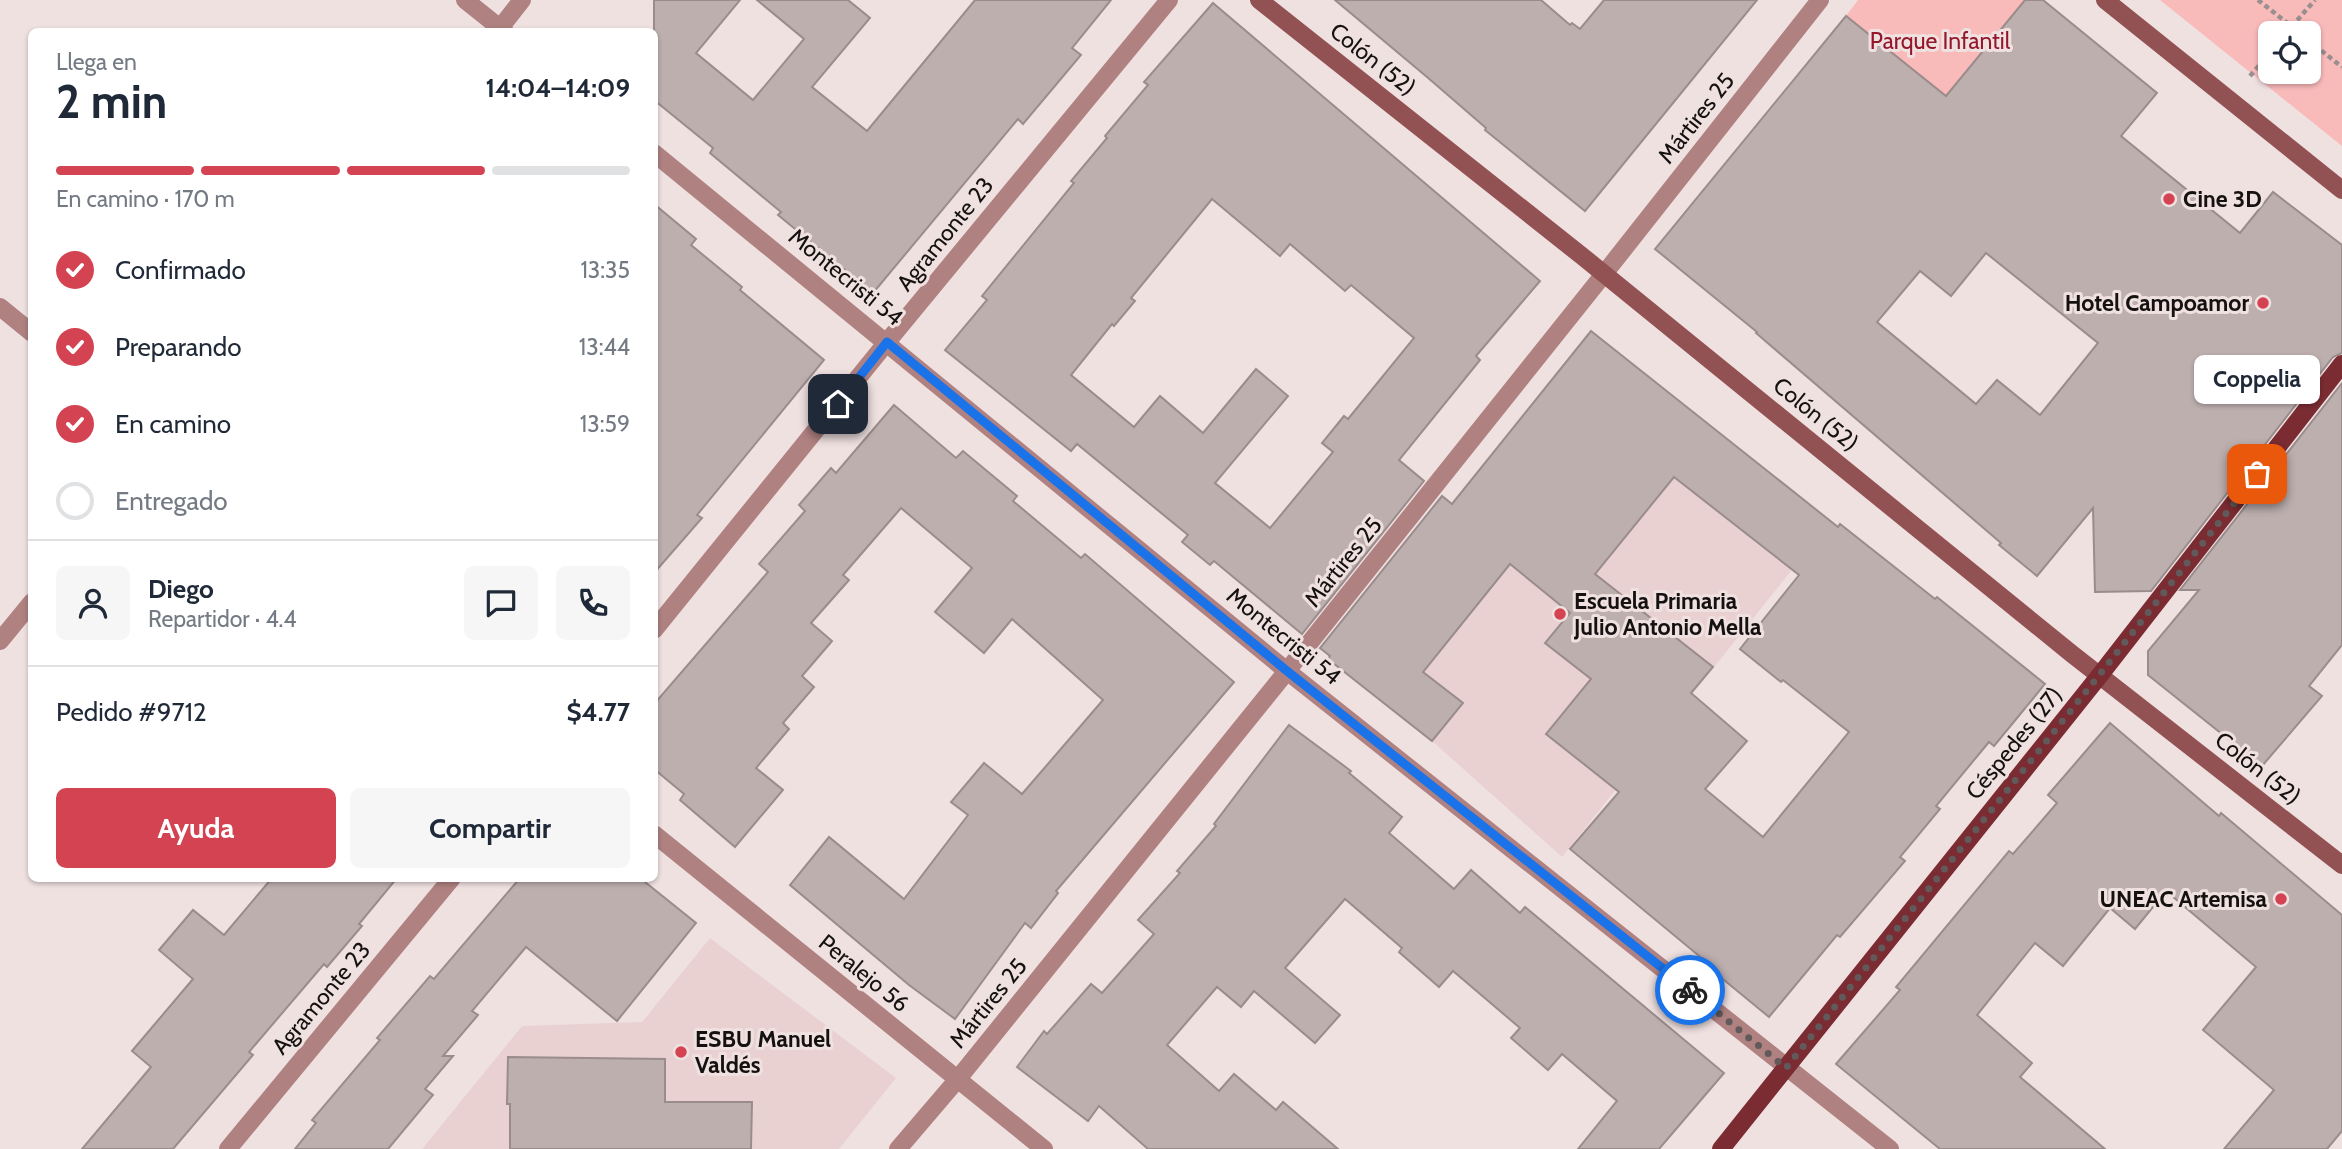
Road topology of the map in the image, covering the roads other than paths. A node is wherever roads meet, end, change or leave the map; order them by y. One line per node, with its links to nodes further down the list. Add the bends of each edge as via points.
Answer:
1 (466, 0): 7 (street)
2 (522, 0): 8 (street)
3 (1169, 0): 14 (street, Agramonte 23)
4 (1259, 0): 11 (main road, Colón (52))
5 (1820, 0): 11 (street, Mártires 25)
6 (2105, 0): 10 (main road)
7 (498, 28)
8 (501, 28)
9 (658, 156): 14 (street, Montecristi 54)
10 (2342, 190)
11 (1604, 274): 19 (street, Mártires 25); 20 (main road, Colón (52))
12 (0, 307): 13 (street)
13 (28, 330)
14 (887, 342): 17 (street, Agramonte 23); 19 (street, Montecristi 54)
15 (2342, 364): 20 (main road, Céspedes (27))
16 (28, 607): 18 (street)
17 (658, 626)
18 (0, 641)
19 (1287, 671): 24 (street, Montecristi 54); 25 (street, Mártires 25)
20 (2100, 674): 22 (main road, Colón (52)); 24 (main road, Céspedes (27))
21 (658, 837): 25 (street, Peralejo 56)
22 (2342, 865)
23 (449, 882): 26 (street, Agramonte 23)
24 (1786, 1068): 29 (main road, Céspedes (27)); 30 (street, Montecristi 54)
25 (957, 1080): 27 (street, Mártires 25); 28 (street, Peralejo 56)
26 (228, 1149)
27 (898, 1149)
28 (1044, 1149)
29 (1721, 1149)
30 (1890, 1149)

